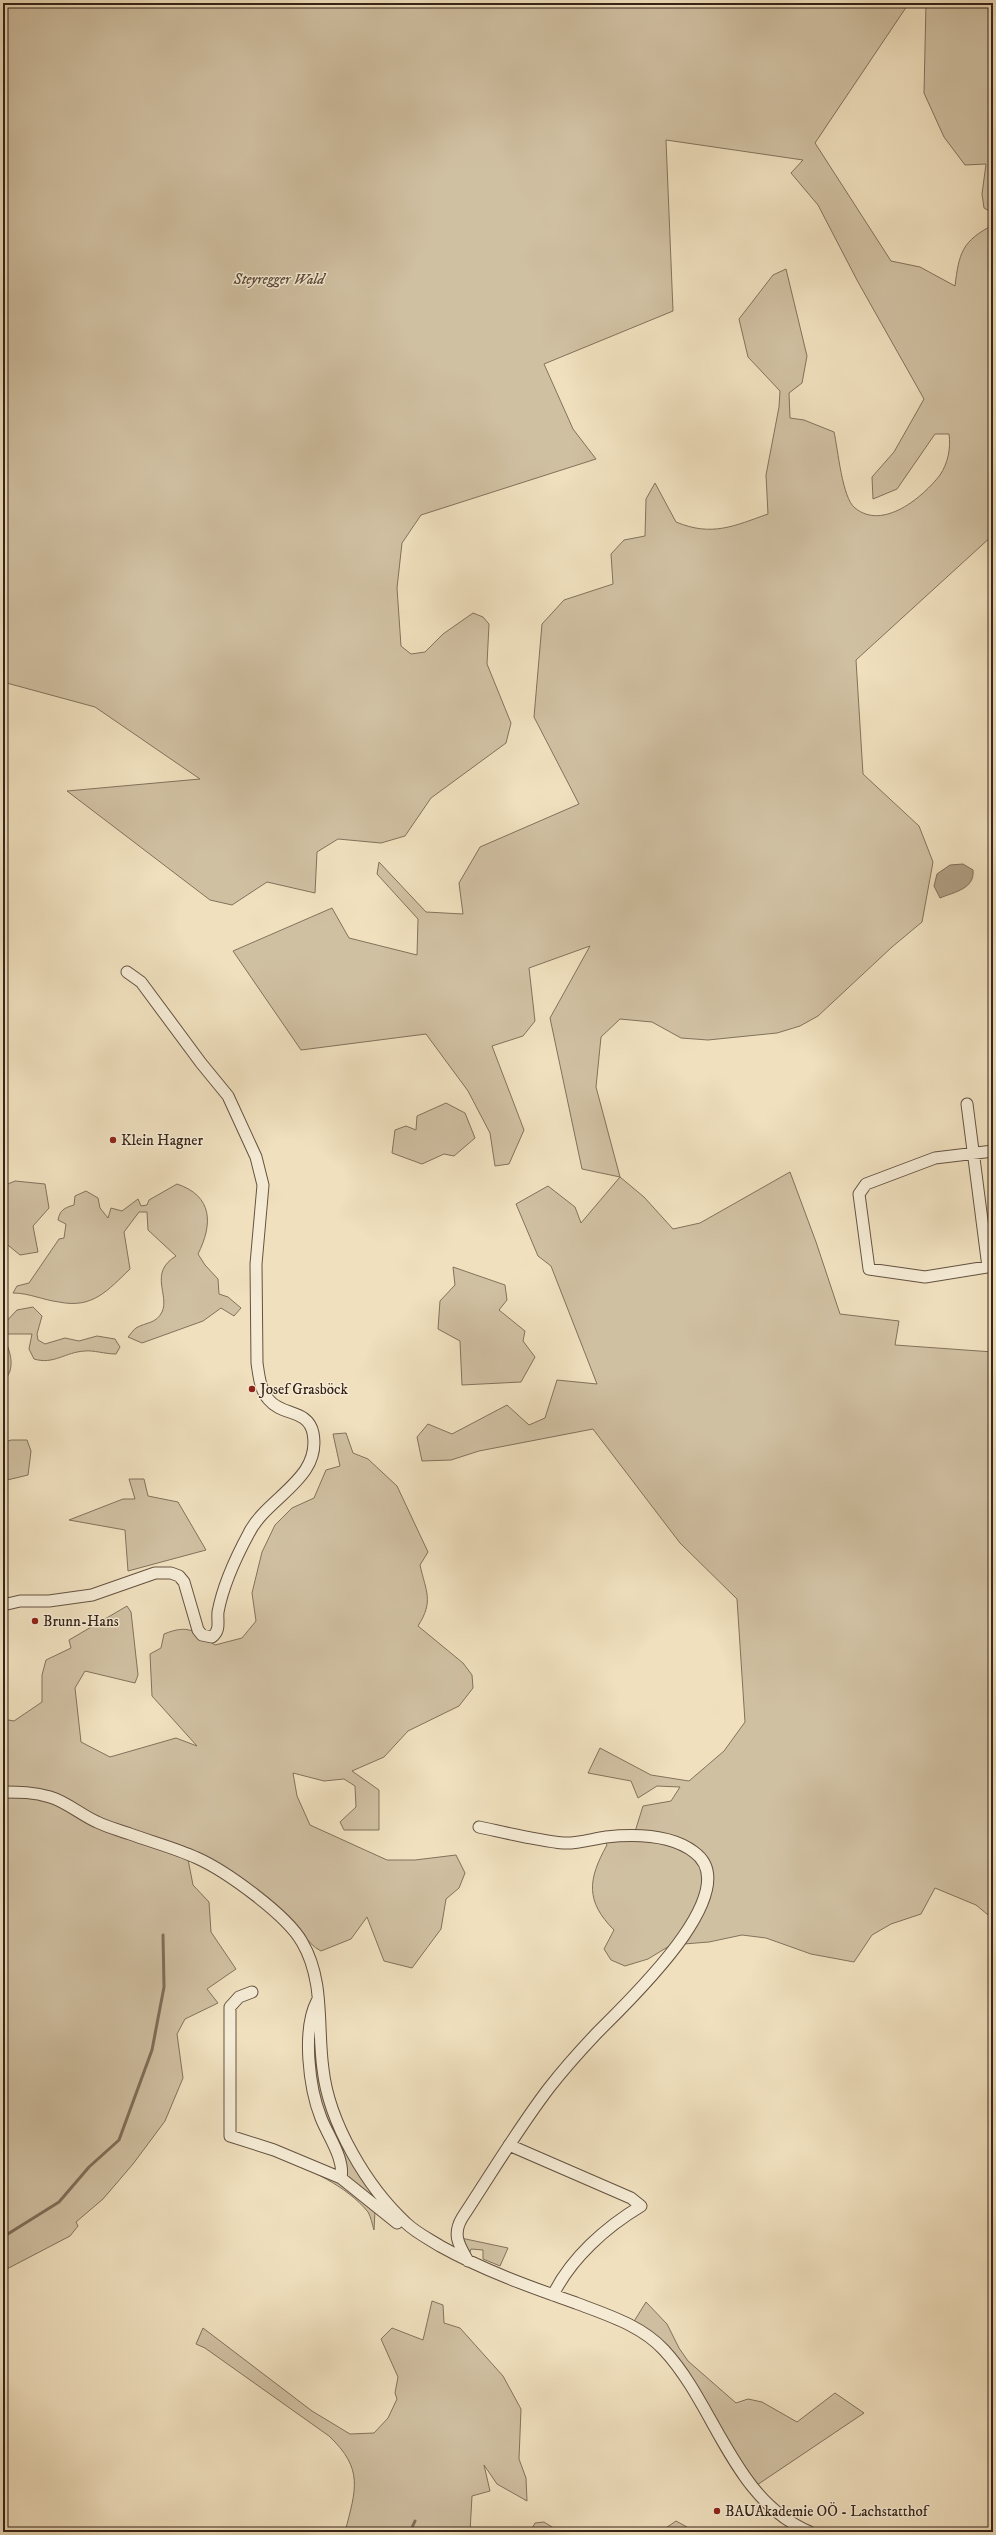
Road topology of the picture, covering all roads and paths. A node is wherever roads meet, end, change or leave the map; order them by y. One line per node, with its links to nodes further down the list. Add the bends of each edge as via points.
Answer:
1 (127, 972): 6 (street, via 141,982 228,1096 256,1157 263,1186 256,1264 259,1378 262,1390 273,1404 302,1415 309,1423 314,1444 312,1458 297,1481 268,1508 249,1532 227,1583 218,1613 218,1628 212,1637 202,1635 198,1630 184,1582 179,1576 165,1572 136,1578 92,1595 50,1601 20,1601)
2 (967, 1104): 4 (street)
3 (993, 1151): 4 (street)
4 (973, 1153): 5 (street); 5 (street, via 936,1158 866,1184 859,1194 869,1269 925,1277)
5 (990, 1266)
6 (3, 1606)
7 (3, 1792): 10 (street, via 25,1792 52,1797 96,1822 180,1850 216,1869 290,1926 306,1948)
8 (479, 1827): 11 (street, via 564,1843 635,1835 667,1839 696,1852 707,1873 708,1883 696,1915 677,1945 637,1993 570,2063)
9 (252, 1992): 12 (street, via 239,1997 230,2007 230,2136 274,2150)
10 (319, 1998): 12 (street, via 310,2019 310,2070 320,2117 342,2165); 13 (street, via 323,2070 334,2113 370,2181 382,2198)
11 (509, 2145): 14 (street, via 456,2229 458,2243); 15 (street, via 631,2198 641,2206 600,2235 560,2281)
12 (341, 2178): 13 (street, via 399,2224)
13 (409, 2226): 14 (street)
14 (469, 2261): 15 (street)
15 (553, 2295): 16 (street, via 624,2322 653,2339 677,2365 751,2485 785,2517)
16 (810, 2532)

